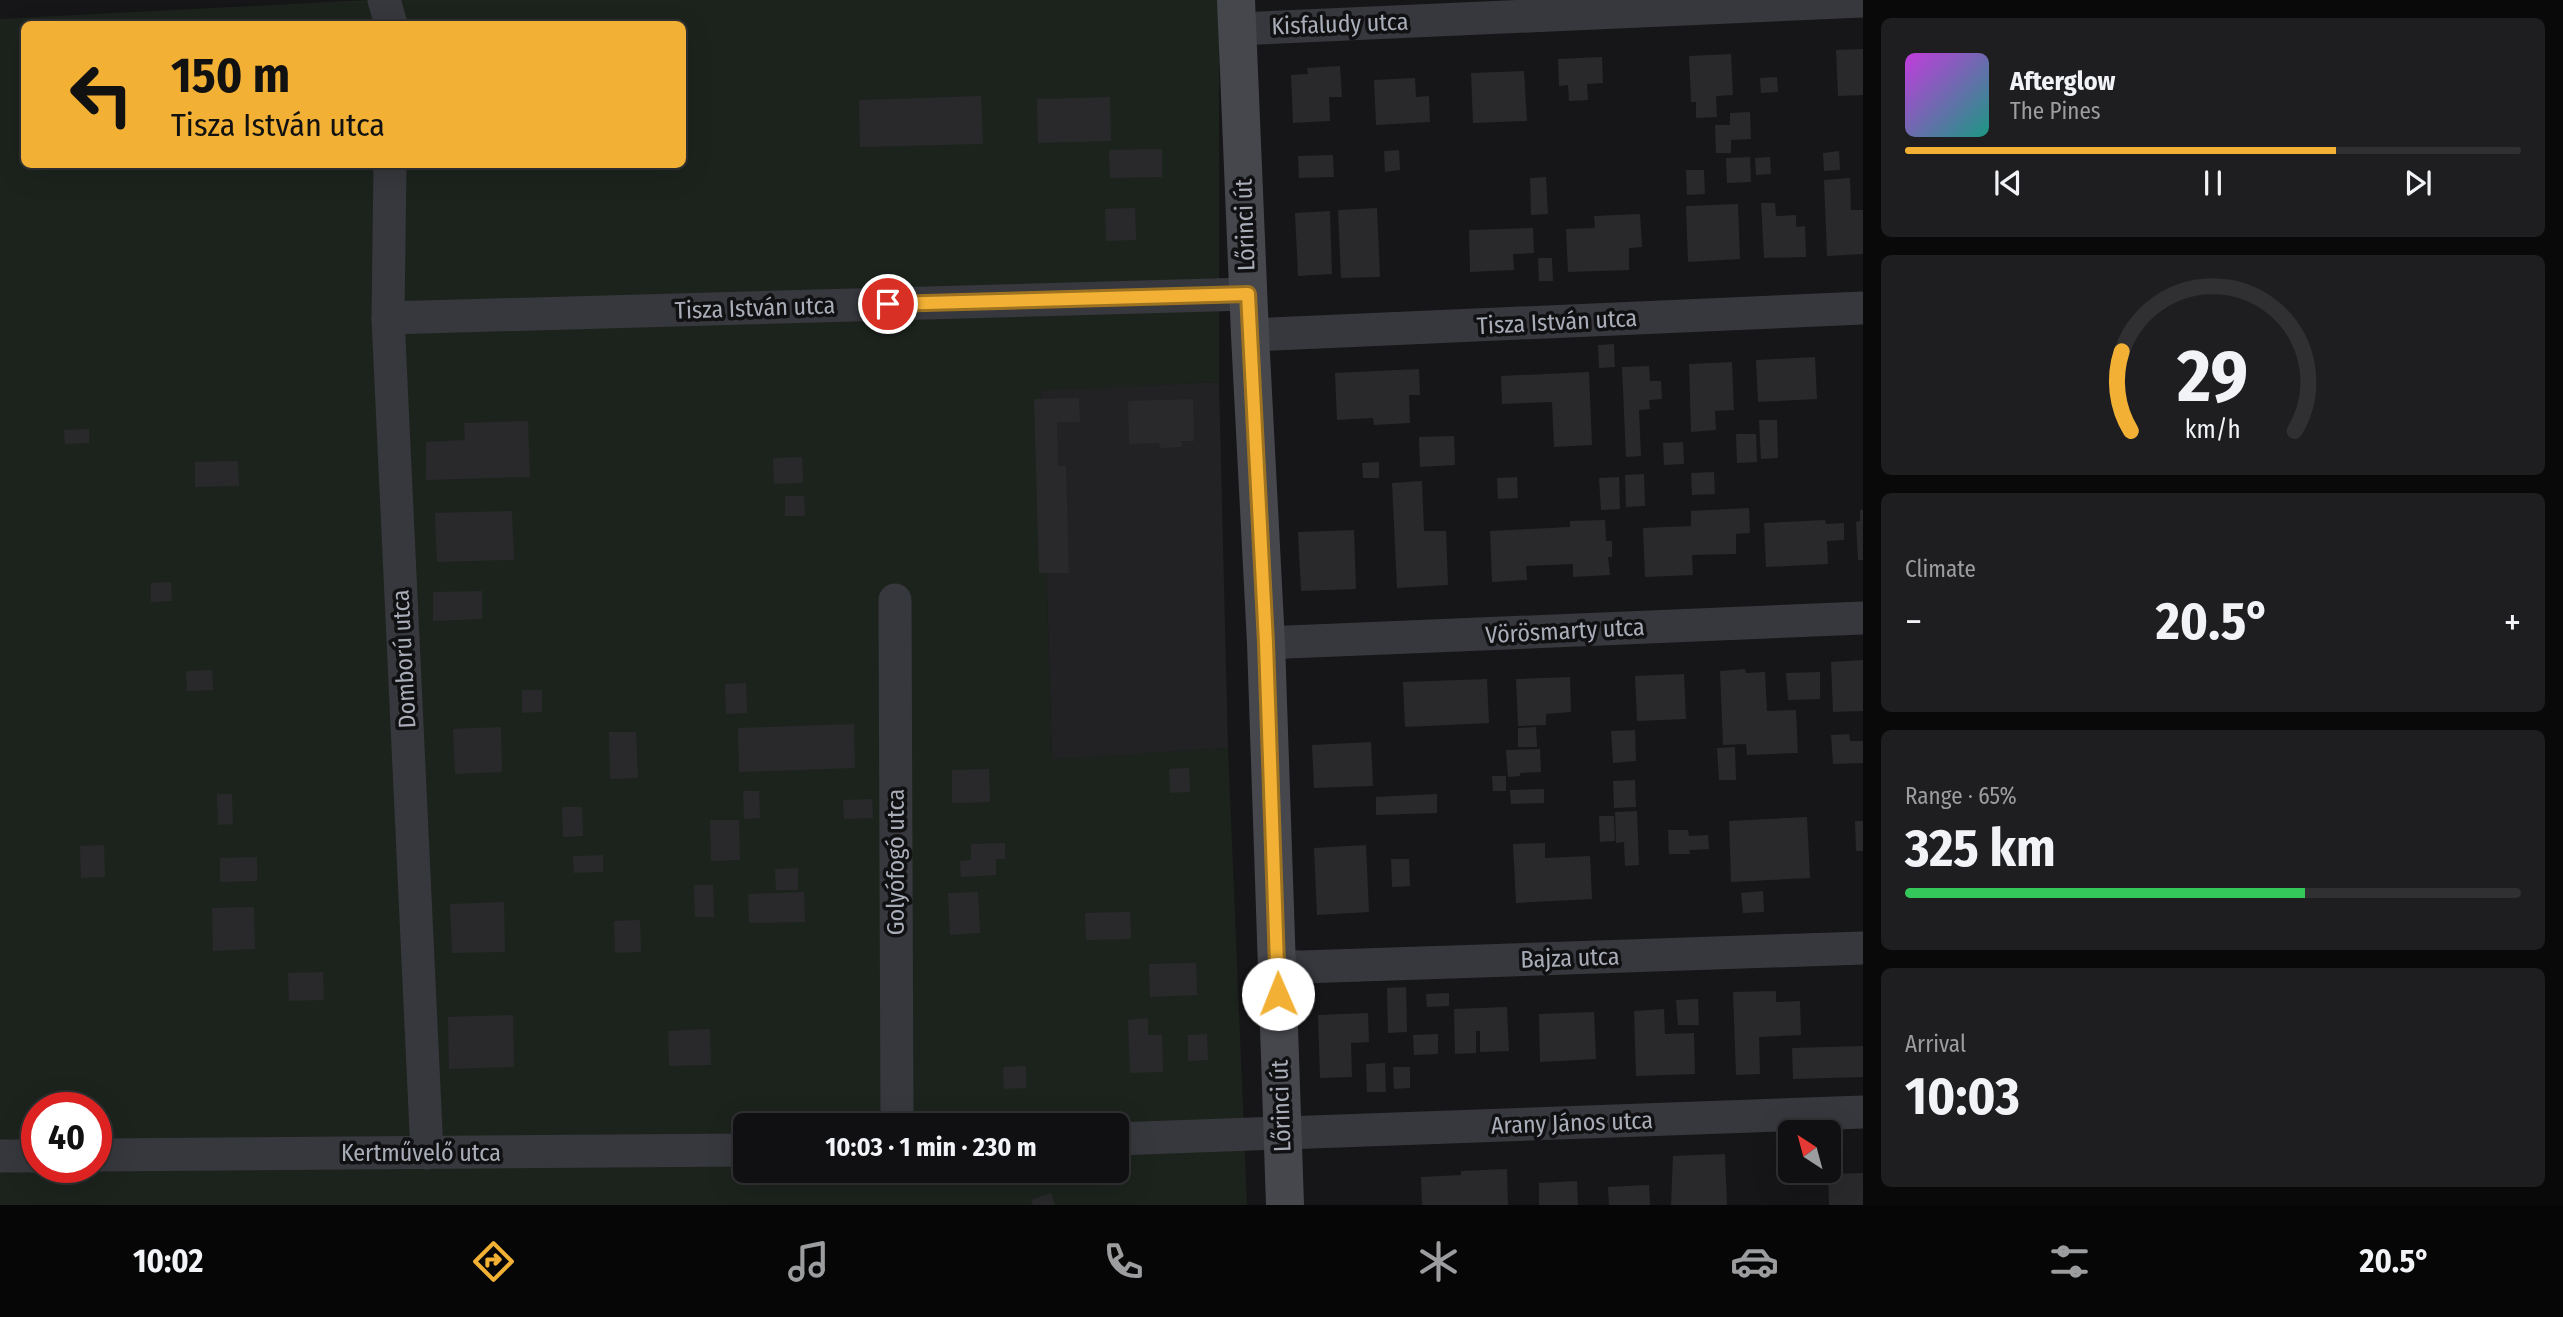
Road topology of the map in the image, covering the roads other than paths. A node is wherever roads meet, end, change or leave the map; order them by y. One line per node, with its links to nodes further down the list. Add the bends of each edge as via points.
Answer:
1 (384, 0): 4 (street)
2 (1863, 1): 3 (street, Kisfaludy utca)
3 (1237, 14): 6 (street, Lőrinci út)
4 (390, 21)
5 (390, 168): 8 (street, Domború utca)
6 (1248, 294): 8 (street, Tisza István utca); 9 (street, Lőrinci út)
7 (1863, 308): 9 (street, Tisza István utca)
8 (388, 318): 20 (street, Domború utca)
9 (1250, 335): 12 (street, Lőrinci út)
10 (895, 600): 16 (street, Golyófogó utca)
11 (1863, 618): 12 (street, Vörösmarty utca)
12 (1266, 643): 14 (street, Lőrinci út)
13 (1863, 948): 14 (street, Bajza utca)
14 (1278, 966): 17 (street, Lőrinci út)
15 (1863, 1112): 17 (street, Arany János utca)
16 (897, 1113)
17 (1281, 1132): 18 (street); 24 (street, Lőrinci út)
18 (1129, 1138)
19 (733, 1150): 20 (street, Kertművelő utca)
20 (427, 1153): 21 (street, Kertművelő utca)
21 (112, 1155)
22 (0, 1156): 23 (street)
23 (21, 1156)
24 (1285, 1205)

